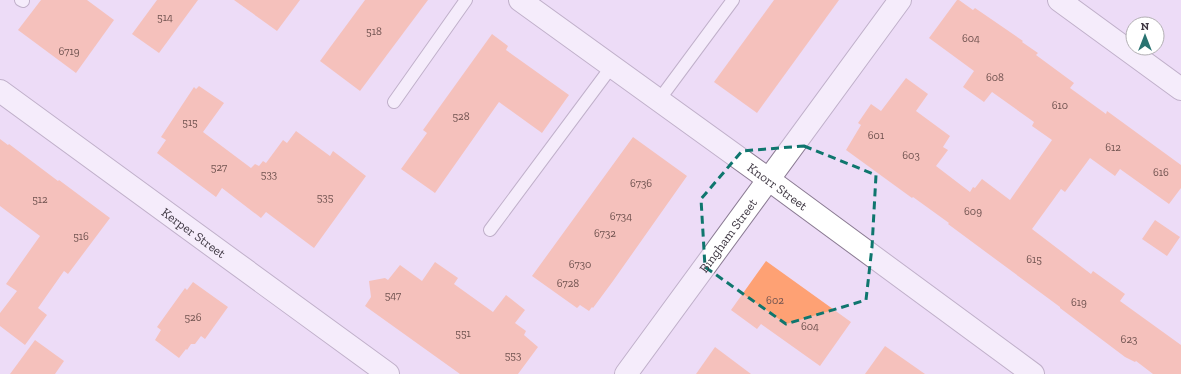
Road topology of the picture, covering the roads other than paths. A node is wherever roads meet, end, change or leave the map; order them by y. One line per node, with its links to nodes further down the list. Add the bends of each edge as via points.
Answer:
1 (466, 0): 10 (lane)
2 (520, 0): 6 (street, Knorr Street)
3 (733, 0): 9 (lane)
4 (900, 0): 11 (street, Bingham Street)
5 (1059, 0): 7 (street)
6 (612, 66): 9 (street, Knorr Street); 12 (lane)
7 (1181, 89)
8 (0, 92): 13 (street, Kerper Street)
9 (659, 100): 11 (street, Knorr Street)
10 (394, 102)
11 (768, 180): 14 (street, Bingham Street); 15 (street, Knorr Street)
12 (490, 230)
13 (388, 374)
14 (626, 374)
15 (1033, 374)

